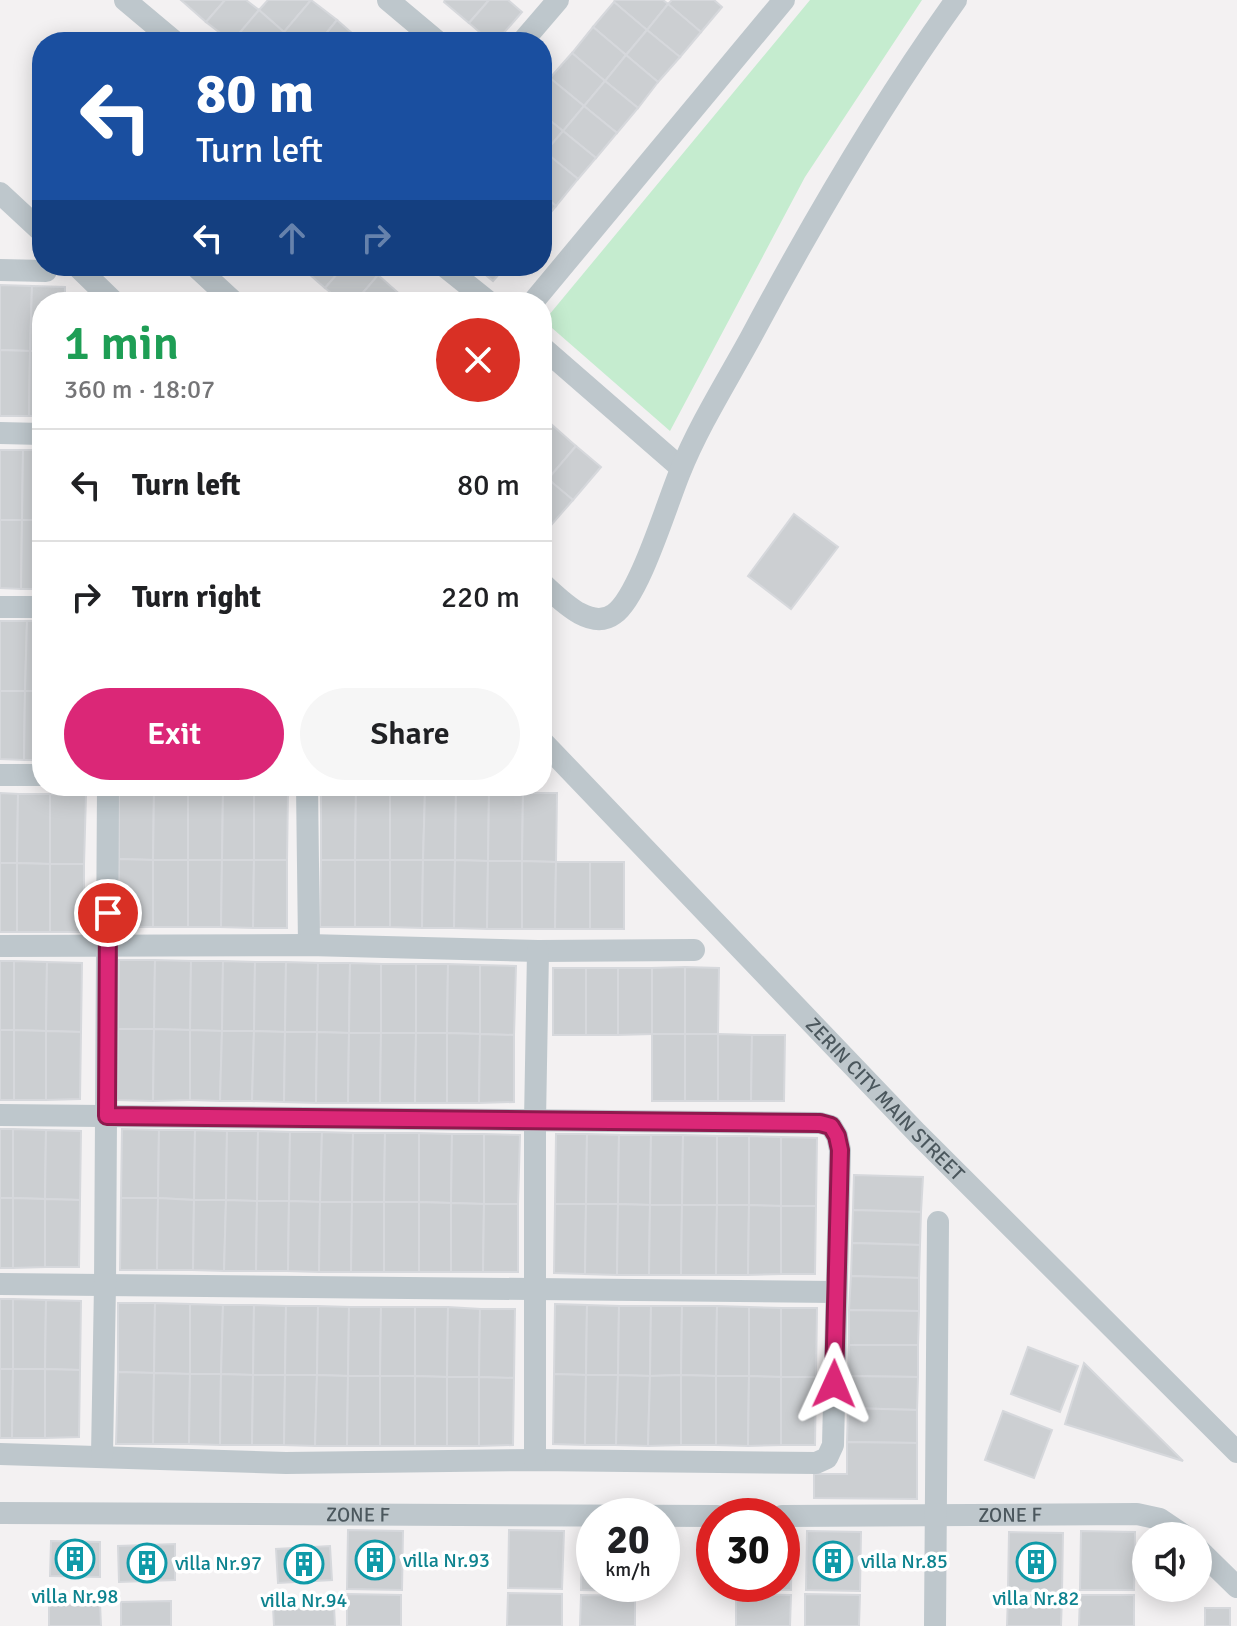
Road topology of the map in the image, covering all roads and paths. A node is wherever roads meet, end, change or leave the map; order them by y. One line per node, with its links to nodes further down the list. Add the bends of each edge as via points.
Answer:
1 (125, 0): 6 (street)
2 (388, 0): 7 (street)
3 (558, 0): 8 (street)
4 (784, 0): 19 (street)
5 (956, 0): 23 (street, via 915,56 814,220)
6 (163, 32)
7 (426, 32)
8 (531, 32)
9 (0, 193): 10 (street)
10 (32, 223)
11 (0, 270): 12 (street)
12 (32, 271)
13 (87, 276): 16 (street)
14 (206, 276): 17 (street)
15 (456, 276): 18 (street)
16 (104, 292)
17 (223, 292)
18 (476, 292)
19 (541, 292)
20 (552, 356): 23 (street)
21 (0, 433): 22 (street)
22 (32, 434)
23 (681, 468): 24 (street, via 636,582 615,614 587,617)
24 (552, 592)
25 (0, 607): 26 (street)
26 (32, 607)
27 (552, 751): 45 (street, ZERIN CITY MAIN STREET, via 917,1133)
28 (0, 775): 29 (street)
29 (32, 775)
30 (108, 796): 32 (street)
31 (307, 796): 33 (street)
32 (108, 945): 33 (street); 34 (street); 38 (street)
33 (309, 945): 36 (street)
34 (0, 946)
35 (694, 950): 36 (street)
36 (538, 951): 39 (street)
37 (0, 1115): 38 (street)
38 (107, 1116): 39 (street); 42 (street)
39 (535, 1121): 43 (street); 44 (street, via 831,1126 840,1150)
40 (938, 1222): 52 (street)
41 (0, 1284): 42 (street)
42 (105, 1285): 43 (street); 47 (street)
43 (534, 1290): 44 (street); 48 (street)
44 (835, 1292): 48 (street, via 833,1445 827,1458 810,1463)
45 (1237, 1452)
46 (0, 1454): 47 (street)
47 (102, 1455): 48 (street, via 286,1463)
48 (535, 1460)
49 (0, 1513): 50 (street, ZONE F)
50 (696, 1516)
51 (800, 1516): 52 (street, ZONE F)
52 (936, 1517): 53 (street, ZONE F, via 1137,1514); 56 (street)
53 (1164, 1522)
54 (1212, 1563): 55 (street)
55 (1237, 1587)
56 (935, 1626)

